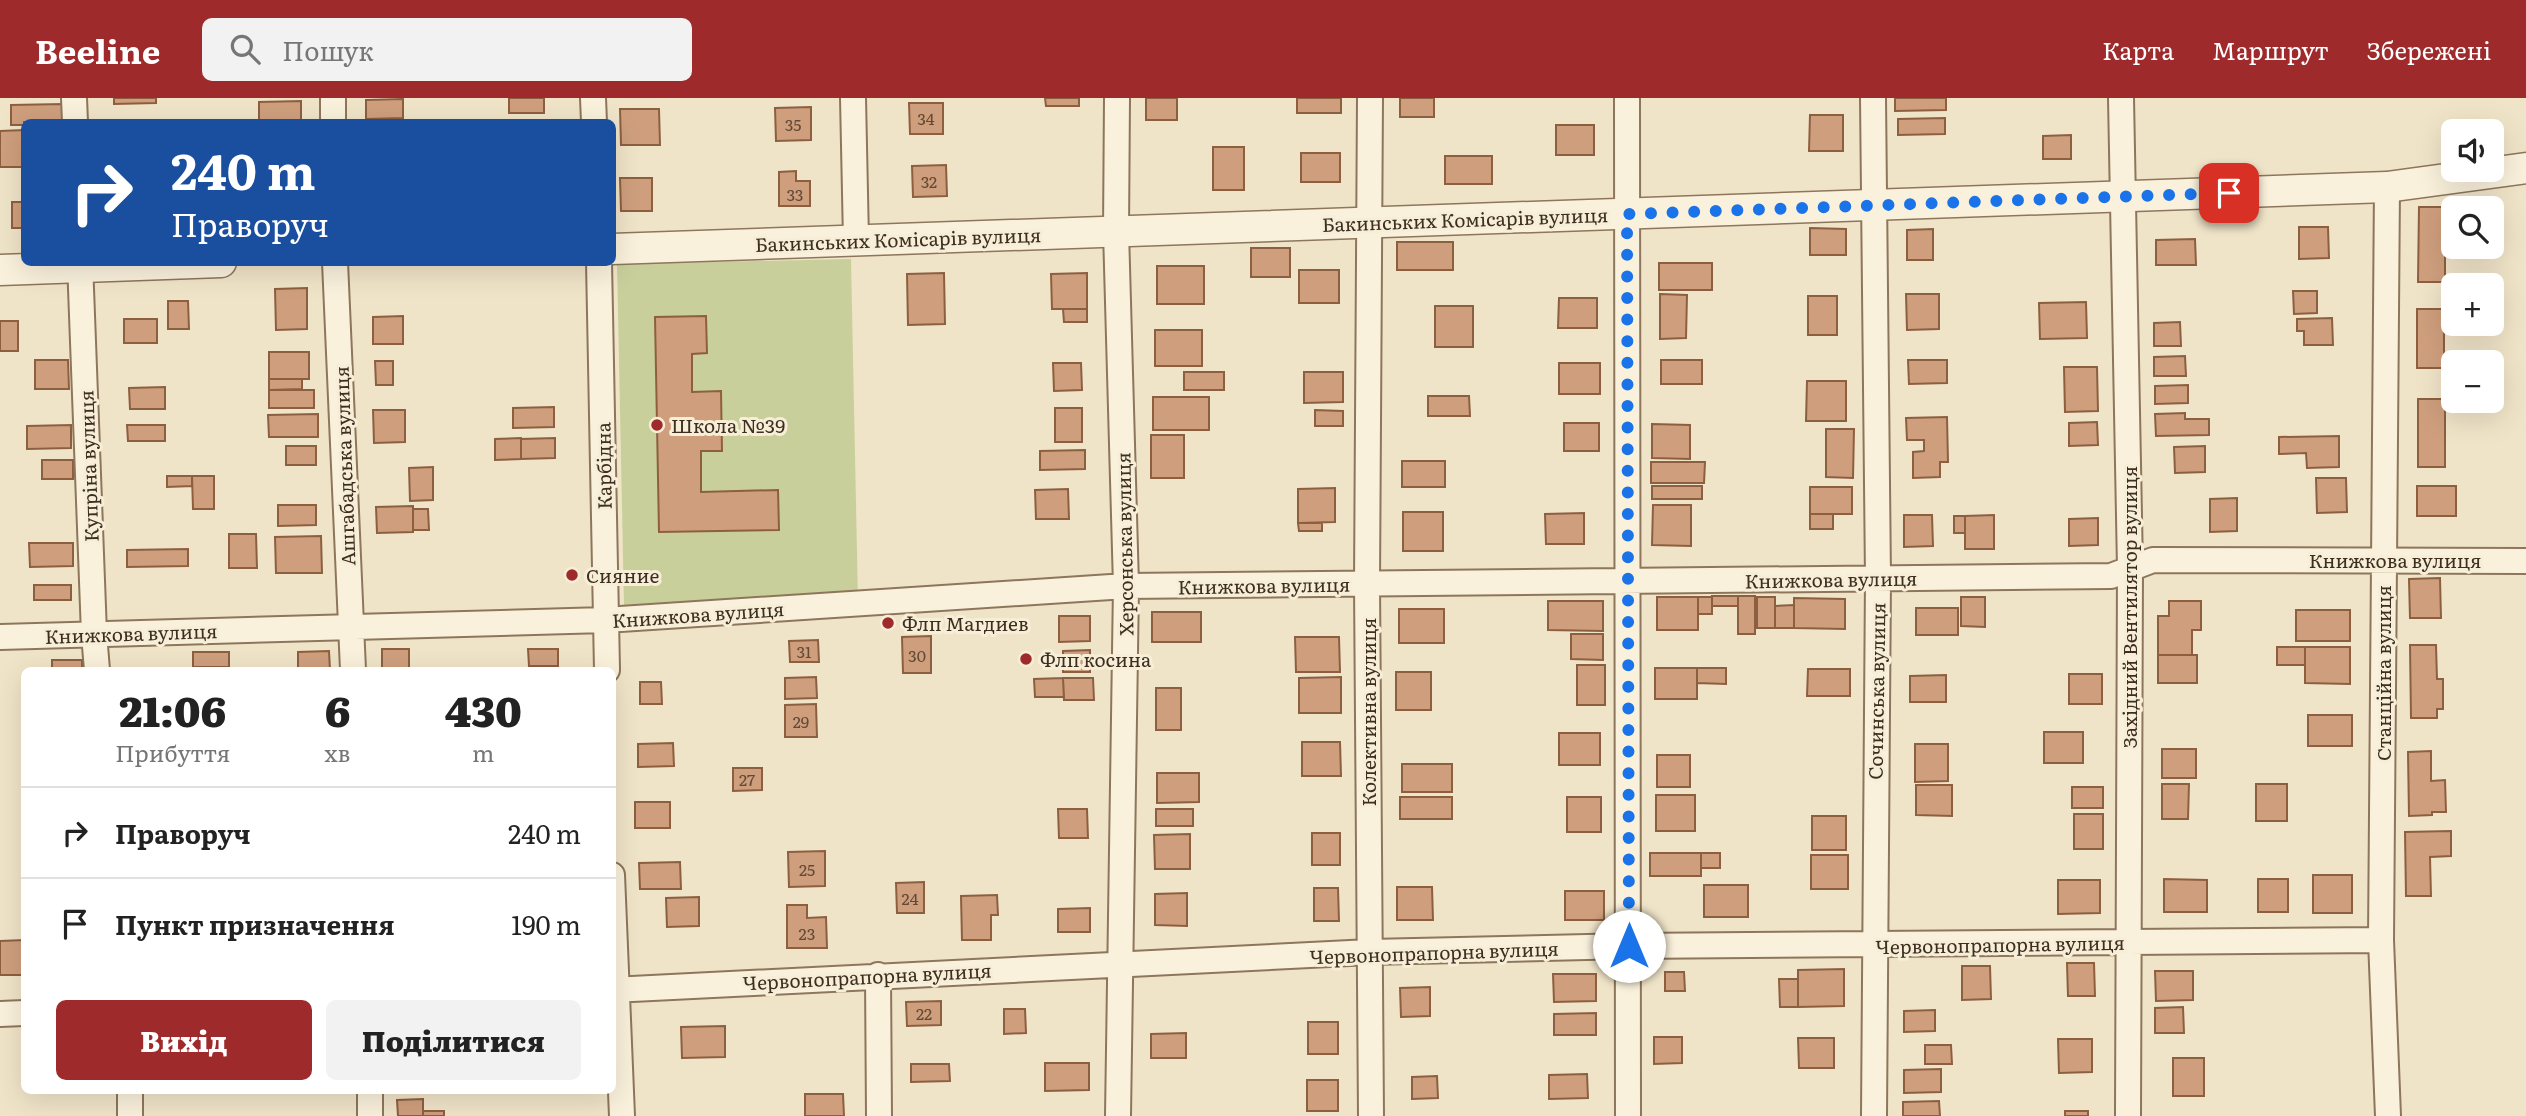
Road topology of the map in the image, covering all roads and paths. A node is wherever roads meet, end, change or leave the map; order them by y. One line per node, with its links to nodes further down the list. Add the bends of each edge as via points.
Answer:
1 (74, 98): 10 (street)
2 (333, 98): 11 (street)
3 (593, 98): 12 (street)
4 (853, 98): 20 (street)
5 (1117, 98): 19 (street, Херсонська вулиця)
6 (1370, 98): 18 (street, Колективна вулиця)
7 (1627, 98): 17 (street)
8 (1872, 98): 16 (street, Сочинська вулиця)
9 (2121, 98): 15 (street, Західний Вентилятор вулиця)
10 (75, 119)
11 (333, 119)
12 (594, 119)
13 (2526, 168): 14 (street, Бакинських Комісарів вулиця)
14 (2387, 187): 15 (street, Бакинських Комісарів вулиця); 27 (street, Станційна вулиця)
15 (2124, 196): 16 (street, Бакинських Комісарів вулиця); 29 (street, Західний Вентилятор вулиця)
16 (1873, 205): 17 (street, Бакинських Комісарів вулиця); 30 (street, Сочинська вулиця)
17 (1627, 214): 18 (street, Бакинських Комісарів вулиця); 31 (street)
18 (1369, 223): 19 (street, Бакинських Комісарів вулиця); 32 (street, Колективна вулиця)
19 (1116, 232): 20 (street, Бакинських Комісарів вулиця); 33 (street, Херсонська вулиця)
20 (856, 240): 21 (street, Бакинських Комісарів вулиця)
21 (616, 249)
22 (64, 266): 26 (street)
23 (80, 266): 36 (street, Купріна вулиця)
24 (335, 266): 35 (street, Ашгабадська вулиця)
25 (599, 266): 34 (street, Карбідна)
26 (0, 270)
27 (2383, 561): 28 (street, Книжкова вулиця); 29 (street, Книжкова вулиця, via 2152,560); 41 (street, Станційна вулиця)
28 (2526, 561)
29 (2130, 568): 30 (street, Книжкова вулиця, via 2111,576); 42 (street, Західний Вентилятор вулиця)
30 (1878, 578): 31 (street, Книжкова вулиця); 44 (street, Сочинська вулиця)
31 (1627, 581): 32 (street, Книжкова вулиця); 43 (street)
32 (1367, 584): 33 (street, Книжкова вулиця); 45 (street, Колективна вулиця)
33 (1126, 586): 34 (street, Книжкова вулиця); 46 (street, Херсонська вулиця)
34 (605, 620): 35 (street, Книжкова вулиця); 40 (street, Карбідна)
35 (351, 627): 36 (street, Книжкова вулиця); 39 (street, Ашгабадська вулиця)
36 (94, 634): 37 (street, Книжкова вулиця); 38 (street, Купріна вулиця)
37 (0, 637)
38 (97, 667)
39 (352, 667)
40 (607, 667)
41 (2381, 940): 42 (street, Червонопрапорна вулиця); 63 (street, Станційна вулиця)
42 (2130, 943): 44 (street, Червонопрапорна вулиця); 62 (street, Західний Вентилятор вулиця)
43 (1629, 946): 44 (street, Червонопрапорна вулиця); 45 (street, Червонопрапорна вулиця); 60 (street)
44 (1874, 946): 61 (street, Сочинська вулиця)
45 (1370, 952): 46 (street, Червонопрапорна вулиця); 59 (street, Колективна вулиця)
46 (1119, 965): 47 (street, Червонопрапорна вулиця); 58 (street, Херсонська вулиця)
47 (878, 975): 48 (street, Червонопрапорна вулиця); 57 (street)
48 (616, 990)
49 (21, 1013): 50 (street)
50 (0, 1014)
51 (616, 1022): 56 (street)
52 (130, 1094): 54 (street)
53 (370, 1094): 55 (street)
54 (130, 1116)
55 (370, 1116)
56 (622, 1116)
57 (879, 1116)
58 (1118, 1116)
59 (1371, 1116)
60 (1628, 1116)
61 (1874, 1116)
62 (2128, 1116)
63 (2388, 1116)

